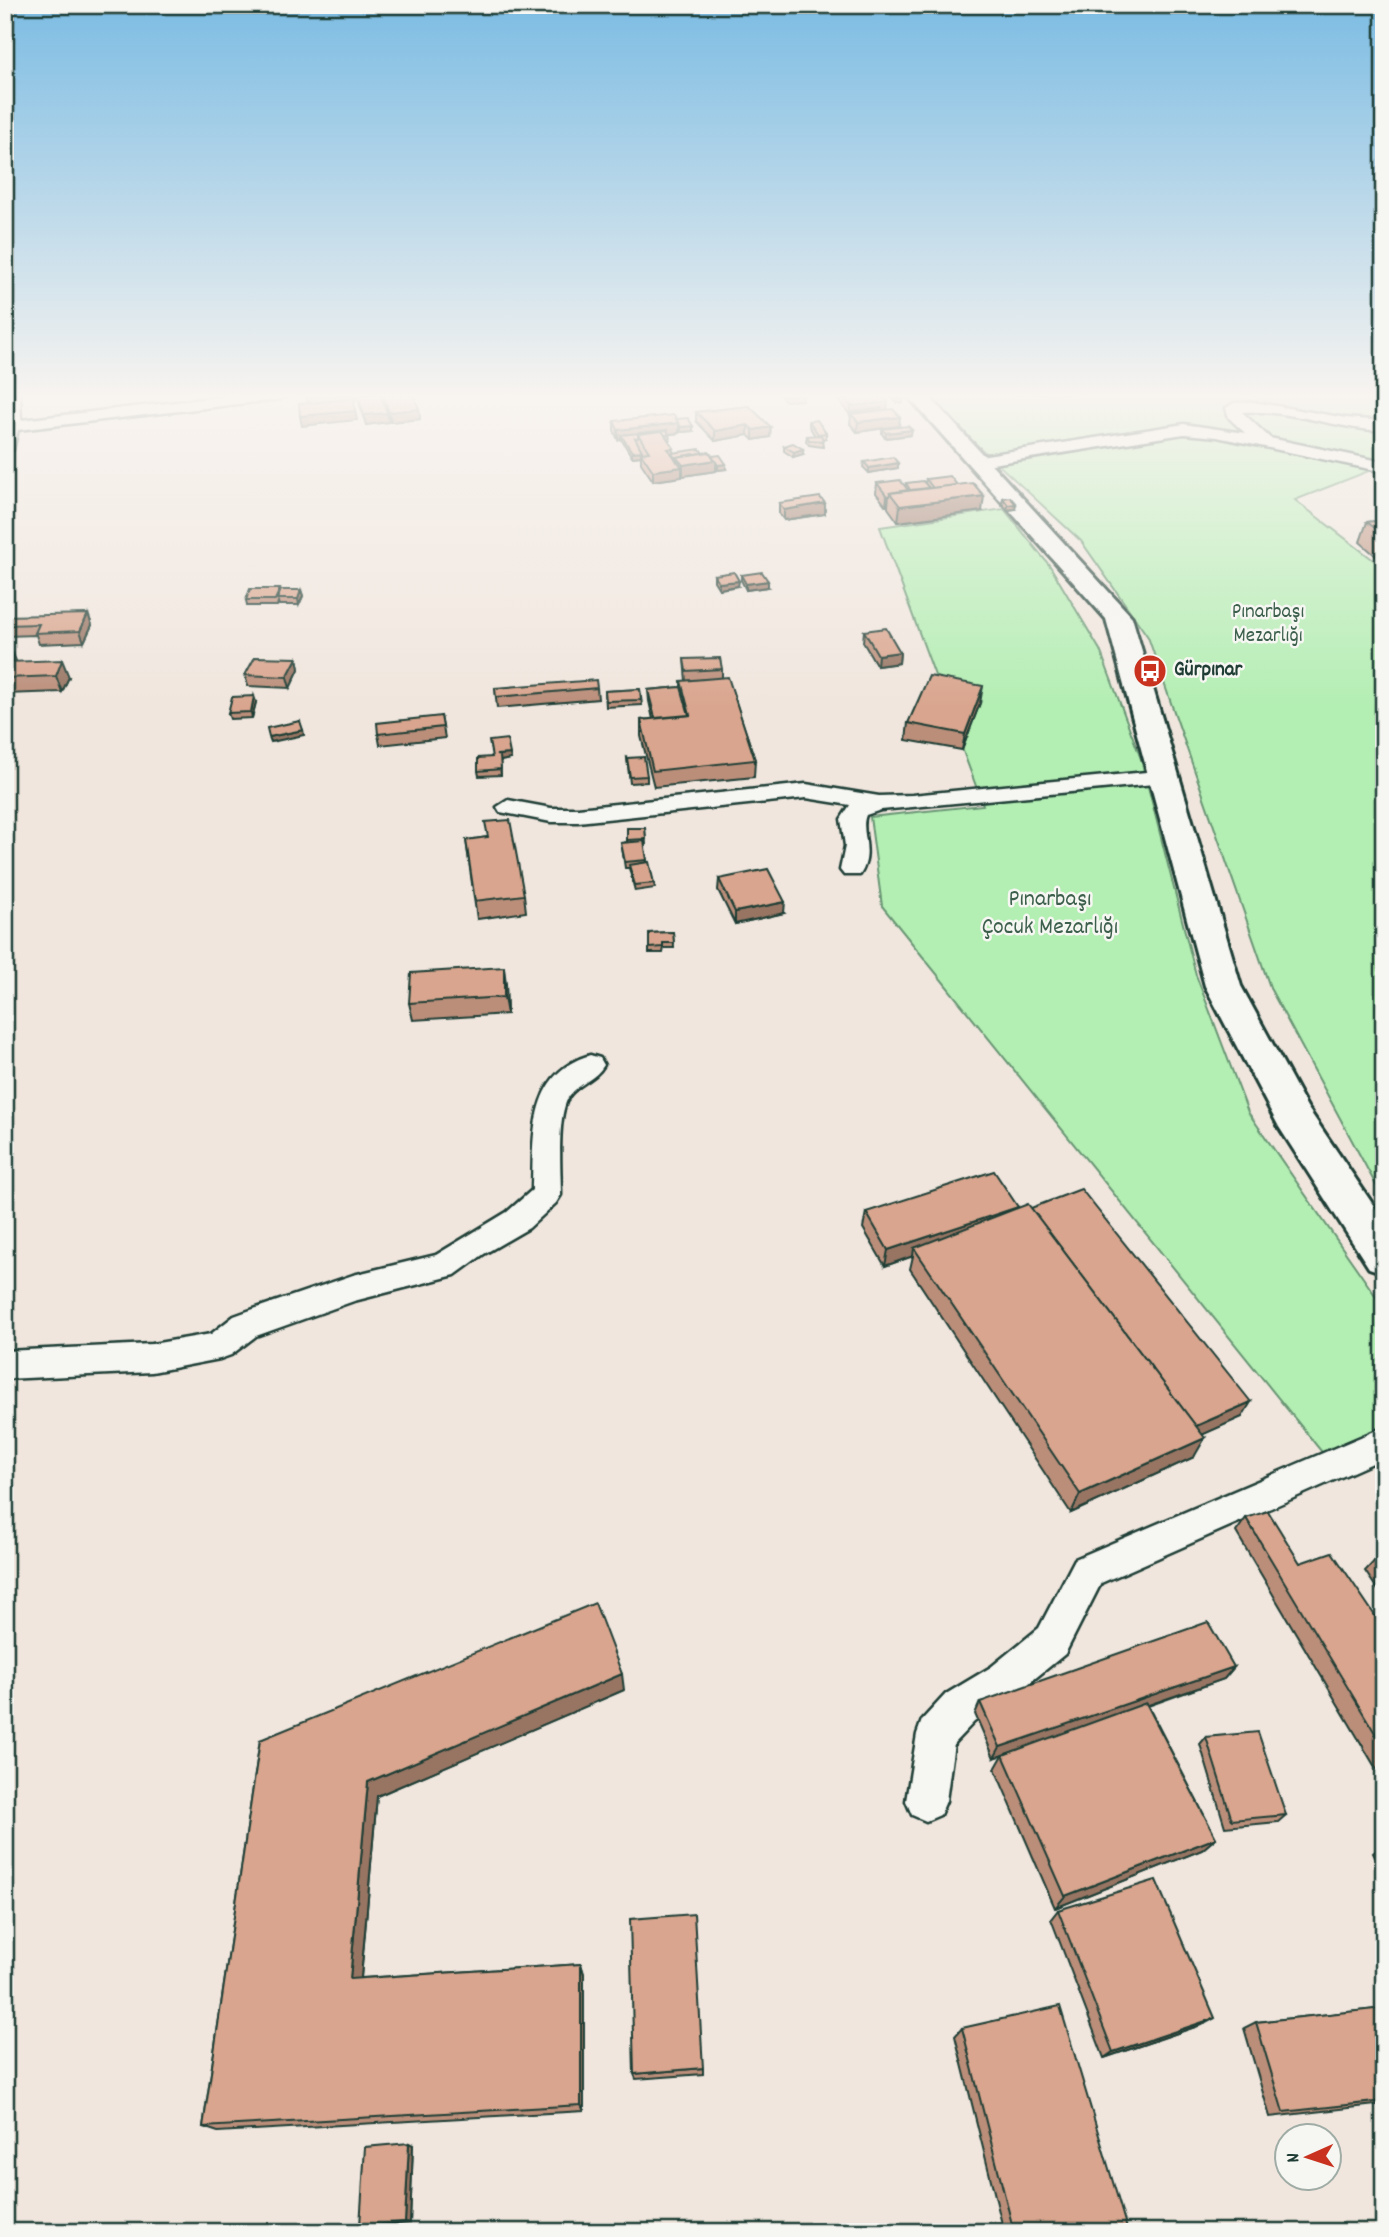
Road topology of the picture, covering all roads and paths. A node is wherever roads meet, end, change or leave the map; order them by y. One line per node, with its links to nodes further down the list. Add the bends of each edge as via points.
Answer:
1 (1013, 498): 2 (main road, via 1119,617)
2 (1167, 777): 3 (street); 7 (main road, via 1223,986 1293,1116)
3 (879, 803): 4 (street, via 806,791 578,815); 5 (street, via 857,810 852,819 857,846)
4 (508, 807)
5 (852, 870)
6 (590, 1066): 8 (street, via 559,1089 549,1112 547,1195 518,1220 444,1266 354,1288 245,1326 220,1345 190,1353)
7 (1384, 1256)
8 (5, 1365)
9 (1384, 1442): 10 (street, via 1088,1571 1052,1641 960,1708 936,1734)
10 (926, 1801)

